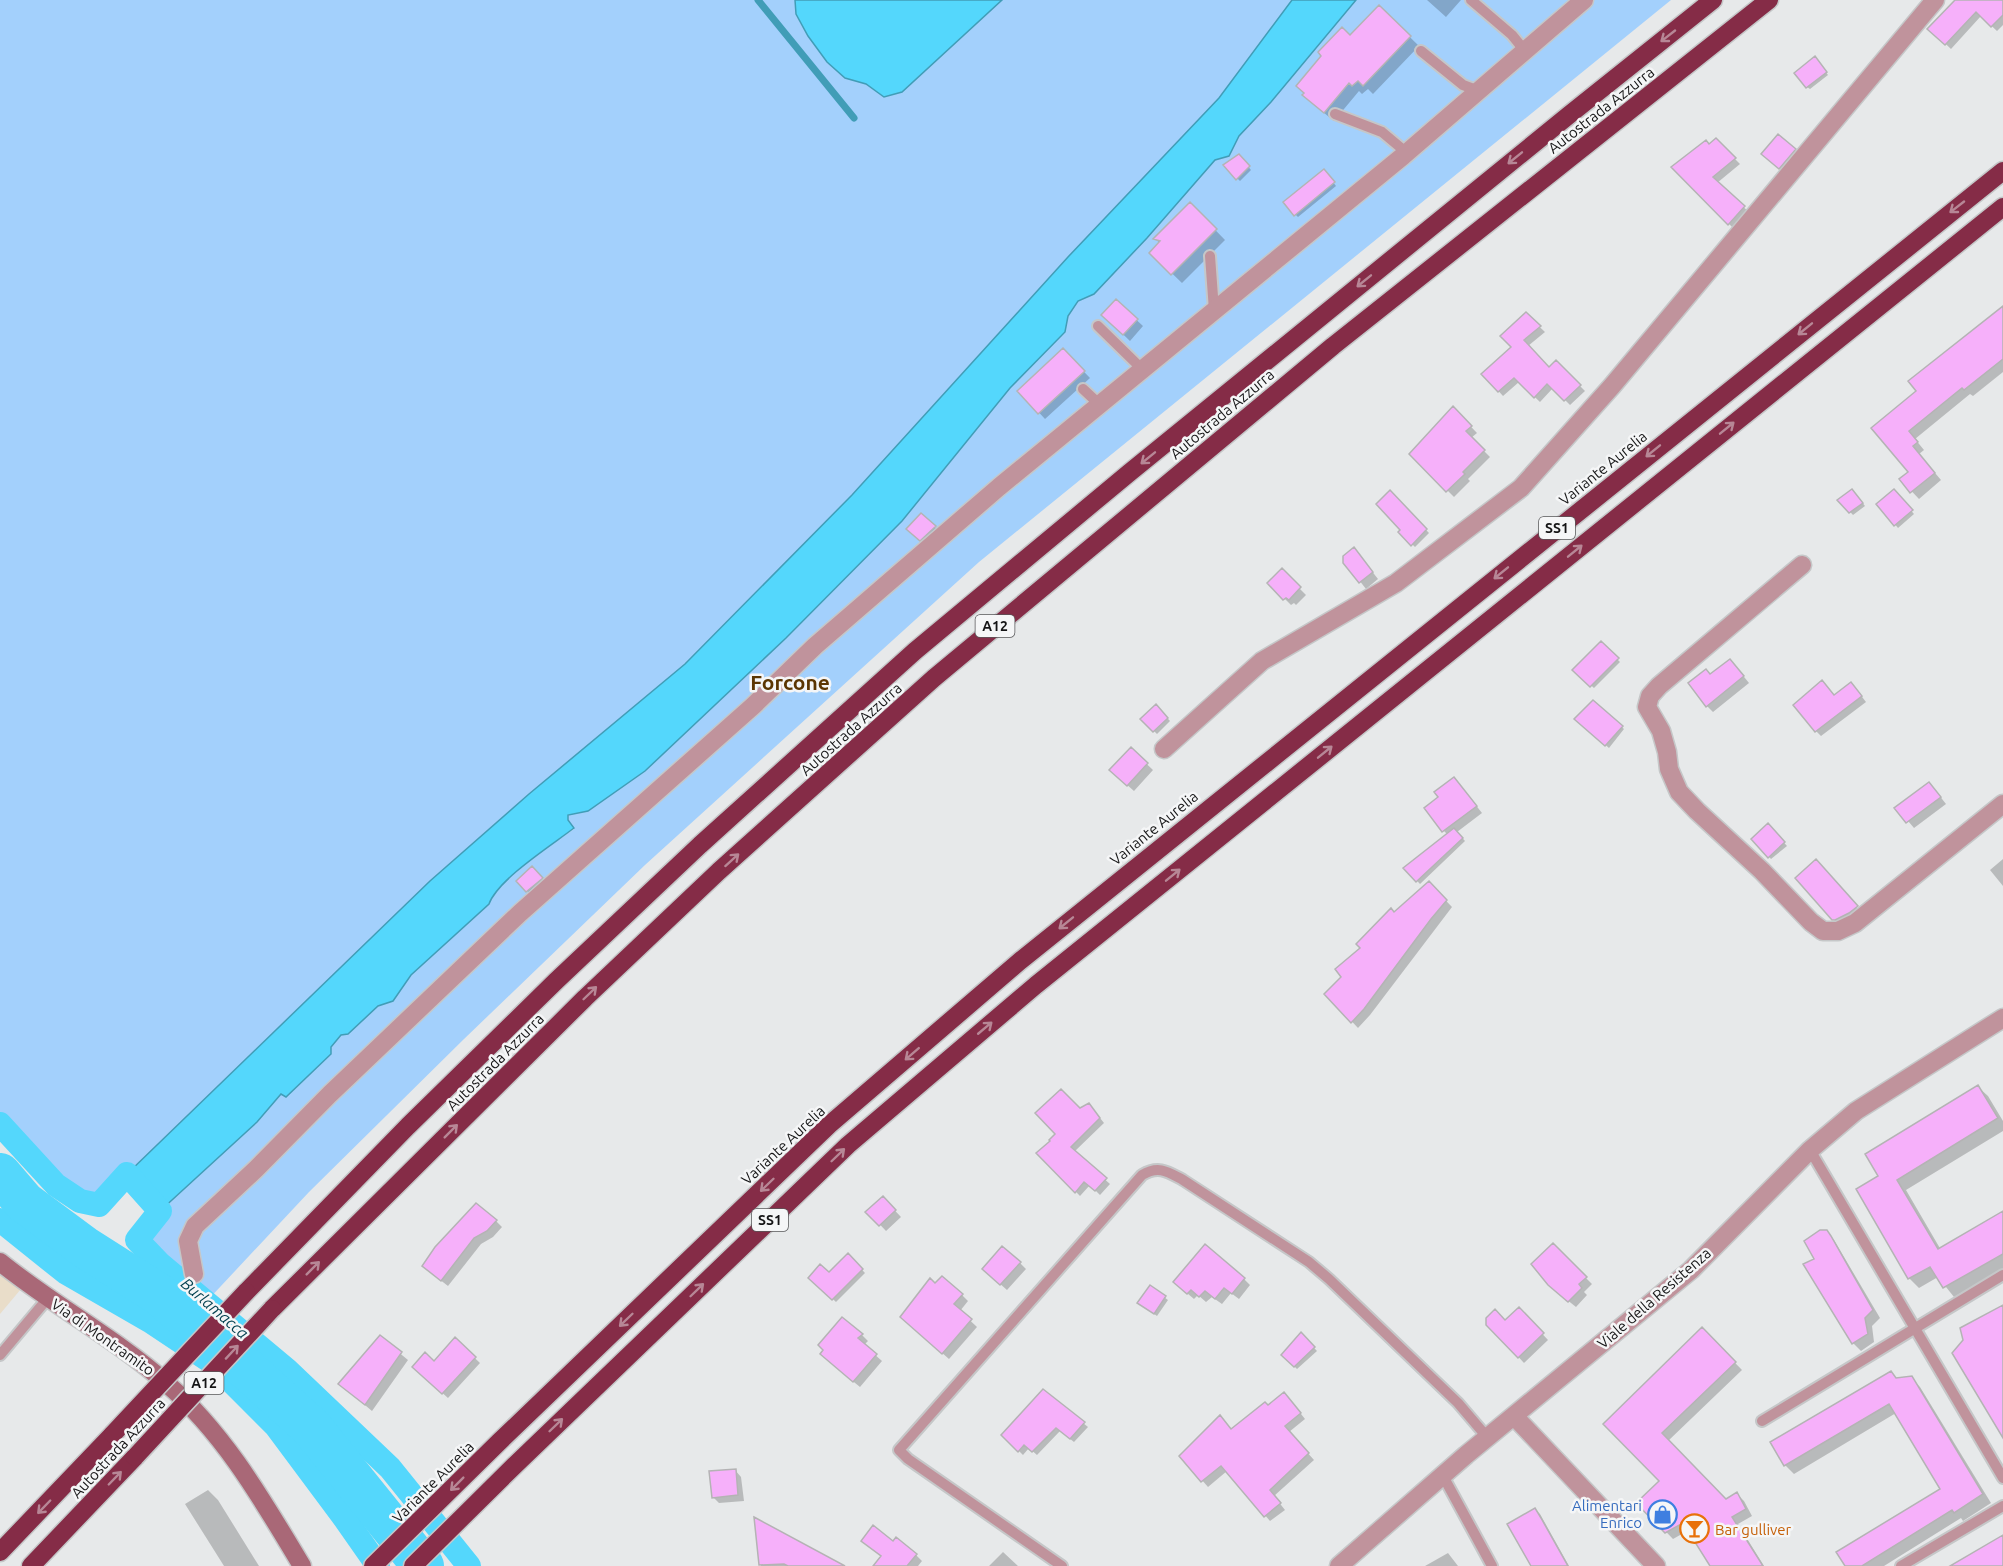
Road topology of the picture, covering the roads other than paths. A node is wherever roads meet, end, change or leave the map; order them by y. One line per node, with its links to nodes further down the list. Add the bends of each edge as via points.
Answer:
1 (1471, 0): 7 (lane)
2 (1584, 0): 7 (street)
3 (1713, 0): 36 (highway, Autostrada Azzurra / A12, one-way to 36, bridge, via 915,651 700,845 408,1126)
4 (1768, 0): 37 (highway, Autostrada Azzurra / A12, one-way to 4, bridge, via 272,1310 719,871 934,678 1333,346)
5 (1935, 0): 20 (street, via 1612,386 1521,488 1396,584 1262,661)
6 (1421, 51): 8 (lane, via 1463,85)
7 (1525, 51): 8 (street)
8 (1479, 91): 10 (street)
9 (1335, 114): 10 (lane, via 1382,132)
10 (1407, 153): 14 (street)
11 (2003, 171): 39 (highway, Variante Aurelia / SS1, one-way to 39, via 1020,961 829,1125)
12 (2003, 207): 40 (highway, SS1, one-way to 12, via 848,1145 1036,985)
13 (1209, 256): 14 (lane)
14 (1214, 310): 16 (street)
15 (1098, 326): 16 (lane)
16 (1142, 369): 18 (street)
17 (1083, 389): 18 (lane)
18 (1099, 404): 25 (street, via 814,646 753,706 520,913 330,1094 195,1226 188,1241)
19 (1802, 565): 21 (street, via 1650,696 1647,707 1660,731 1679,792 1823,931 1838,931 1855,923)
20 (1164, 749)
21 (2003, 804)
22 (2003, 1017): 23 (street, Viale della Resistenza, via 1856,1110)
23 (1810, 1150): 28 (lane); 30 (street, Viale della Resistenza, via 1691,1270)
24 (0, 1262): 27 (main road, Via di Montramito)
25 (194, 1274)
26 (2003, 1275): 28 (lane)
27 (48, 1298): 29 (lane); 38 (main road, Via di Montramito, via 155,1373 196,1413 241,1468)
28 (1915, 1328): 31 (lane); 34 (lane)
29 (0, 1355)
30 (1514, 1416): 32 (street, Viale della Resistenza); 44 (street)
31 (1762, 1420)
32 (1487, 1437): 33 (street, Viale della Resistenza); 41 (lane, via 1458,1403 1309,1262 1183,1180 1165,1170 1150,1170 898,1450)
33 (1443, 1476): 42 (street, Viale della Resistenza); 43 (lane)
34 (2003, 1478)
35 (2003, 1506): 45 (lane)
36 (0, 1552)
37 (31, 1566)
38 (302, 1566)
39 (374, 1566)
40 (413, 1566)
41 (1062, 1566)
42 (1339, 1566)
43 (1492, 1566)
44 (1656, 1566)
45 (1901, 1566)

